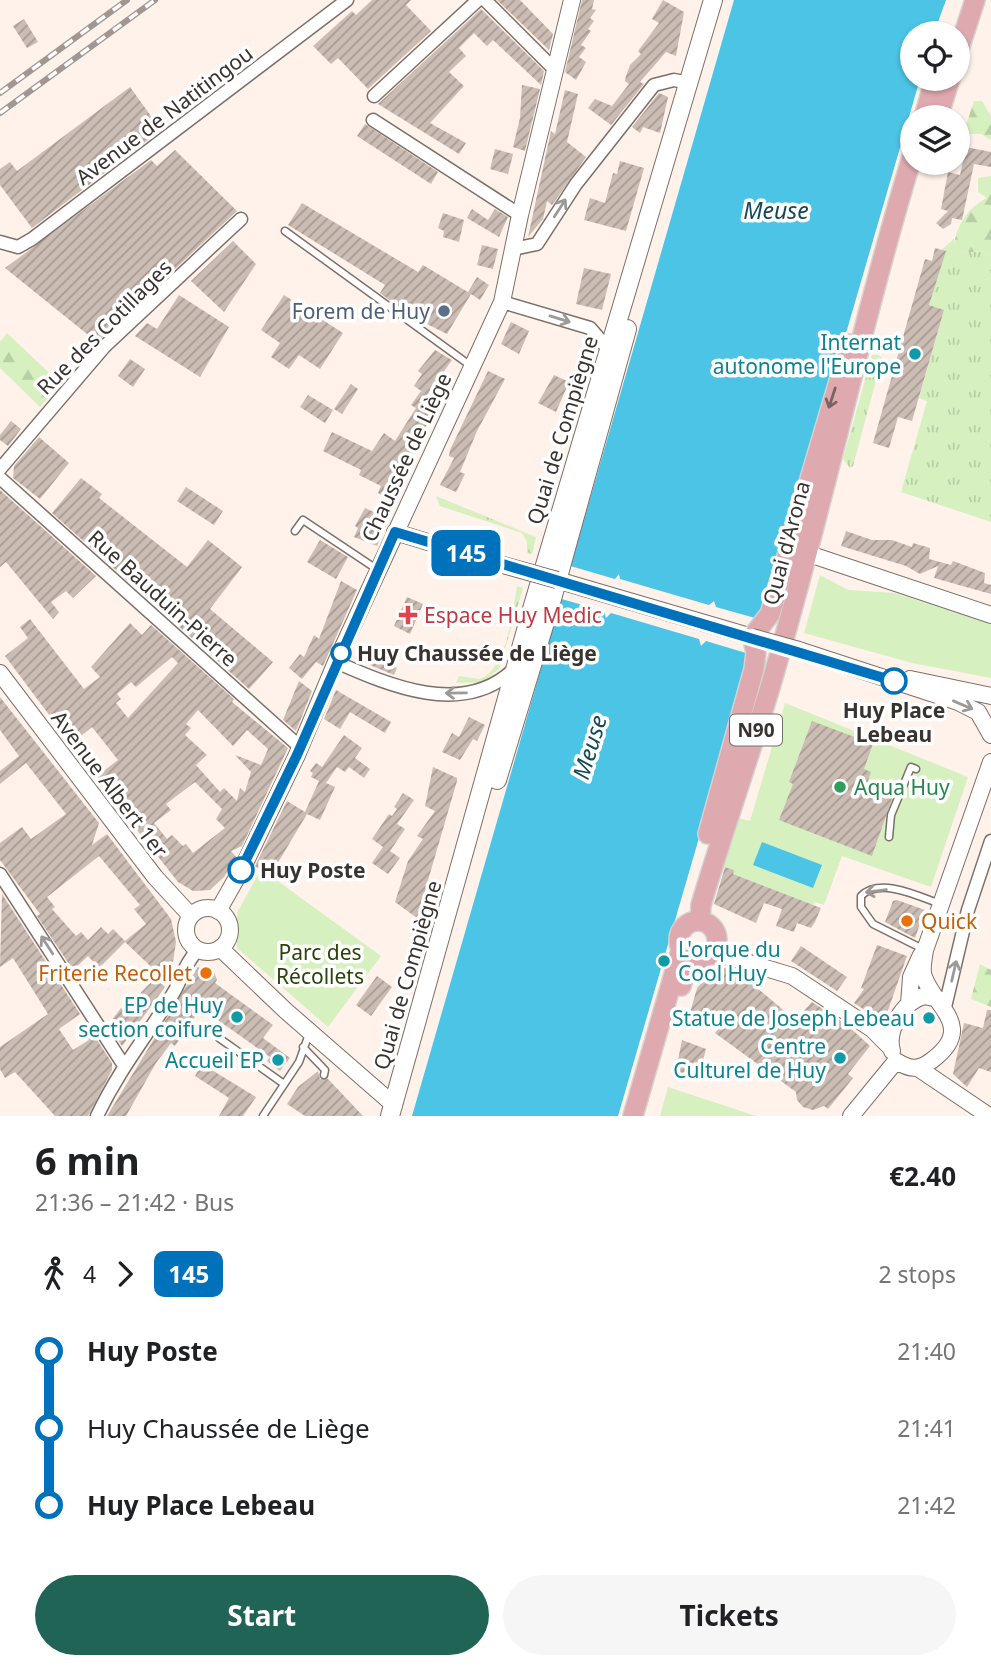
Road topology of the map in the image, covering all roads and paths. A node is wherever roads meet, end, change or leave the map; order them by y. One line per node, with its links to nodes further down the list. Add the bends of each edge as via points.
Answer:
1 (347, 0): 19 (street, Avenue de Natitingou, via 32,239 18,247)
2 (478, 0): 12 (street)
3 (485, 0): 10 (street)
4 (572, 0): 10 (street, Chaussée de Liège)
5 (713, 0): 11 (main road, Quai de Compiègne)
6 (961, 0): 8 (main road)
7 (975, 0): 9 (main road)
8 (954, 21)
9 (968, 21)
10 (555, 70): 16 (street, Chaussée de Liège)
11 (690, 83): 20 (street, one-way to 11, via 537,244 576,184 654,85 674,80); 21 (main road, Quai de Compiègne)
12 (374, 96)
13 (373, 120): 16 (street)
14 (907, 175): 22 (main road, Quai d'Arona / N90)
15 (919, 175): 26 (main road, Quai d'Arona / N90)
16 (520, 215): 20 (street, Chaussée de Liège)
17 (241, 219): 27 (street, Rue des Cotillages, via 106,346)
18 (285, 231): 25 (lane)
19 (0, 242)
20 (513, 249): 23 (street, Chaussée de Liège)
21 (633, 277): 24 (main road, Quai de Compiègne); 33 (main road, via 637,293)
22 (874, 288): 26 (main road, Quai d'Arona / N90); 35 (main road, one-way to 35, via 862,308 830,402 770,614)
23 (502, 302): 24 (street, one-way to 24, via 590,328); 25 (street, Chaussée de Liège)
24 (609, 350): 37 (main road, Quai de Compiègne)
25 (471, 366): 30 (street, Chaussée de Liège)
26 (854, 376): 31 (main road, Quai d'Arona / N90)
27 (0, 469)
28 (0, 478): 44 (street, Rue Bauduin-Pierre)
29 (295, 531): 32 (lane, via 303,520)
30 (395, 532): 32 (street, Chaussée de Liège); 33 (street, bridge)
31 (806, 553): 34 (street); 53 (main road, Quai d'Arona / N90, via 771,685)
32 (378, 570): 36 (street, Chaussée de Liège)
33 (557, 580): 35 (street); 47 (main road, via 486,818)
34 (991, 615)
35 (751, 637): 39 (street, bridge); 53 (main road, via 756,652 754,669 695,881)
36 (336, 662): 37 (street, one-way to 36, via 486,690 461,694 407,690); 44 (street, Chaussée de Liège)
37 (516, 667): 47 (main road, Quai de Compiègne)
38 (0, 673): 54 (street, Avenue Albert 1er, via 155,877)
39 (877, 673): 41 (street); 43 (street, one-way to 43, via 978,712)
40 (991, 688): 41 (street)
41 (972, 690): 42 (street)
42 (991, 696)
43 (991, 735)
44 (300, 747): 52 (street, Chaussée de Liège)
45 (991, 762): 51 (street)
46 (916, 769): 48 (lane, via 911,767 891,816)
47 (471, 836): 72 (main road, Quai de Compiègne)
48 (889, 837)
49 (991, 841): 59 (street, one-way to 49)
50 (0, 874): 67 (street, one-way to 50)
51 (941, 904): 57 (street); 57 (lane, one-way to 57, via 898,888 871,890 861,896 860,907 873,924)
52 (218, 911): 54 (street, via 203,909); 55 (street, via 227,919 230,932)
53 (700, 913): 58 (main road, via 717,937); 58 (main road, N90, via 683,928 679,939)
54 (191, 916): 56 (street, via 186,935)
55 (220, 948): 56 (street); 64 (street)
56 (198, 950): 67 (street)
57 (925, 950): 59 (street, via 924,977); 60 (street, via 911,977)
58 (698, 954): 62 (street, via 792,976); 75 (main road, N90); 76 (main road, N90, via 685,973)
59 (942, 1003): 60 (street, via 924,996); 65 (street, via 951,1024)
60 (909, 1004): 61 (street)
61 (893, 1028): 62 (street); 66 (street)
62 (873, 1029): 66 (street)
63 (219, 1038): 70 (lane)
64 (307, 1040): 69 (lane); 70 (lane); 72 (street)
65 (943, 1051): 68 (street); 71 (street)
66 (893, 1054): 68 (street); 77 (street)
67 (123, 1065): 73 (street)
68 (918, 1069): 71 (street)
69 (324, 1075)
70 (284, 1084): 74 (lane)
71 (946, 1086): 78 (street)
72 (392, 1110)
73 (97, 1116)
74 (263, 1116)
75 (633, 1116)
76 (643, 1116)
77 (851, 1116)
78 (989, 1116)

